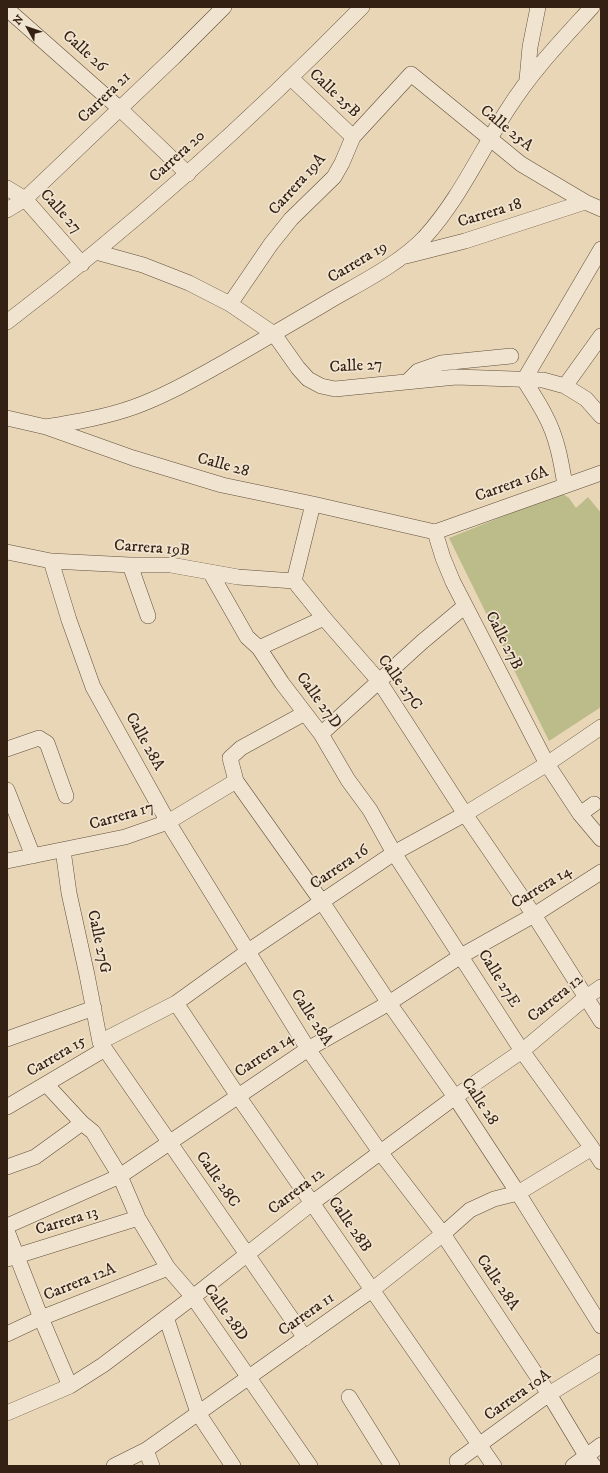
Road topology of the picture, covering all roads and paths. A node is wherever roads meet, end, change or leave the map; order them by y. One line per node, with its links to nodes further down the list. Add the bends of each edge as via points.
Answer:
1 (224, 7): 9 (street, Carrera 21)
2 (362, 7): 7 (street, Carrera 20)
3 (538, 7): 8 (street)
4 (592, 7): 8 (street, Carrera 19)
5 (7, 9): 9 (street, Calle 26)
6 (411, 74): 10 (street, Carrera 19A); 11 (street, Calle 25A)
7 (291, 78): 10 (street, Calle 25B); 12 (street, Carrera 20)
8 (527, 80): 11 (street, Carrera 19)
9 (119, 108): 12 (street, Calle 26); 14 (street, Carrera 21)
10 (353, 137): 22 (street, Carrera 19A, via 334,176 291,219)
11 (489, 139): 15 (street, Calle 25A, via 521,164); 20 (street, Carrera 19, via 444,213)
12 (188, 174): 19 (street, Carrera 20)
13 (7, 188): 14 (street, Calle 27)
14 (25, 199): 17 (street, Carrera 21); 21 (street, Calle 27)
15 (585, 202): 16 (street, Calle 25A); 20 (street, Carrera 18, via 465,241)
16 (601, 209)
17 (7, 210)
18 (601, 249): 27 (street)
19 (96, 252): 21 (street, Carrera 20); 22 (street, Calle 27, via 143,265 190,283)
20 (405, 256): 24 (street, Carrera 19)
21 (82, 264): 23 (street, Carrera 20)
22 (230, 304): 24 (street, Calle 27)
23 (7, 322)
24 (274, 334): 28 (street, Calle 27, via 298,368 308,379 321,386 335,389); 32 (street, Carrera 19, via 174,390 133,408 90,420)
25 (601, 336): 29 (street)
26 (511, 356): 28 (street, via 441,363 418,371)
27 (524, 380): 28 (street, Calle 27, via 456,377); 29 (street, Calle 27, via 543,380); 34 (street, via 546,416 555,438)
28 (408, 381)
29 (565, 386): 30 (street, Calle 27, via 586,399)
30 (601, 416)
31 (7, 418): 32 (street, Calle 28)
32 (46, 427): 35 (street, Calle 28, via 133,458 222,485)
33 (601, 473): 34 (street, Carrera 16A)
34 (565, 485): 36 (street, Carrera 16A)
35 (313, 504): 36 (street, Calle 28); 41 (street)
36 (436, 532): 42 (street, Calle 27B, via 448,570)
37 (7, 552): 38 (street, Carrera 19B)
38 (51, 561): 39 (street, Carrera 19B); 58 (street, Calle 28A, via 68,620 93,687)
39 (130, 565): 40 (street, Carrera 19B, via 170,565); 43 (street)
40 (210, 572): 41 (street, Carrera 19B, via 245,578); 45 (street, Calle 27D, via 243,632)
41 (294, 581): 44 (street, Calle 27C)
42 (465, 606): 46 (street); 51 (street, Calle 27B)
43 (148, 616)
44 (324, 618): 45 (street); 46 (street, Calle 27C)
45 (258, 648): 47 (street, Calle 27D)
46 (379, 681): 49 (street); 56 (street, Calle 27C)
47 (305, 713): 49 (street, Calle 27D); 52 (street, via 241,748 230,758)
48 (601, 727): 51 (street, Carrera 16)
49 (321, 734): 61 (street, Calle 27D, via 348,780 370,810)
50 (7, 749): 54 (street, via 39,738 47,743)
51 (547, 764): 56 (street, Carrera 16); 57 (street)
52 (236, 781): 58 (street, Carrera 17); 65 (street)
53 (7, 790): 62 (street)
54 (66, 796)
55 (594, 804): 57 (street)
56 (465, 814): 61 (street, Carrera 16); 66 (street)
57 (580, 814): 59 (street)
58 (168, 822): 60 (street, Carrera 17, via 125,837); 67 (street, Calle 28A)
59 (601, 839)
60 (63, 850): 62 (street, Carrera 17); 73 (street, Calle 27G, via 69,893)
61 (394, 853): 65 (street, Carrera 16); 68 (street, Calle 27E)
62 (33, 856): 63 (street, Carrera 17)
63 (7, 861)
64 (601, 872): 66 (street, Carrera 14)
65 (322, 902): 67 (street, Carrera 16); 72 (street, Calle 28)
66 (534, 915): 68 (street, Carrera 14); 70 (street)
67 (247, 952): 71 (street, Carrera 16); 77 (street, Calle 28A)
68 (461, 956): 72 (street, Carrera 14); 78 (street, Calle 27E)
69 (601, 987): 70 (street, Carrera 12)
70 (586, 998): 74 (street); 78 (street, Carrera 12)
71 (176, 1003): 76 (street, Carrera 16); 80 (street, Calle 28B)
72 (388, 1003): 77 (street, Carrera 14); 81 (street, Calle 28)
73 (94, 1008): 75 (street); 76 (street, Calle 27G)
74 (601, 1021)
75 (7, 1039)
76 (102, 1046): 79 (street, Carrera 15); 84 (street, Calle 28C)
77 (308, 1049): 80 (street, Carrera 14); 86 (street, Calle 28A)
78 (522, 1051): 81 (street, Carrera 12); 85 (street, Calle 27E)
79 (46, 1084): 82 (street, Carrera 15); 83 (street, Calle 28D)
80 (238, 1096): 84 (street, Carrera 14); 91 (street, Calle 28B)
81 (455, 1097): 86 (street, Carrera 12); 90 (street, Calle 28)
82 (7, 1107)
83 (82, 1123): 88 (street, via 35,1157); 89 (street, Calle 28D, via 93,1132)
84 (169, 1142): 89 (street, Carrera 14); 96 (street, Calle 28C)
85 (592, 1148): 87 (street, Calle 27E); 90 (street, Carrera 11)
86 (380, 1152): 91 (street, Carrera 12); 95 (street, Calle 28A)
87 (601, 1162)
88 (7, 1167)
89 (120, 1176): 92 (street, Calle 28D); 93 (street, Carrera 14)
90 (518, 1193): 95 (street, Carrera 11, via 494,1199 470,1210); 103 (street, Calle 28)
91 (312, 1203): 96 (street, Carrera 12); 99 (street, Calle 28B)
92 (138, 1218): 97 (street, Carrera 13); 98 (street, Calle 28D)
93 (7, 1226)
94 (7, 1231): 97 (street)
95 (443, 1234): 99 (street, Carrera 11); 109 (street, Calle 28A)
96 (246, 1254): 100 (street, Carrera 12); 105 (street, Calle 28C)
97 (12, 1258): 102 (street)
98 (168, 1268): 100 (street, Calle 28D); 102 (street, Carrera 12A)
99 (372, 1290): 105 (street, Carrera 11); 113 (street, Calle 28B)
100 (193, 1297): 101 (street, Carrera 12); 107 (street, Calle 28D)
101 (166, 1317): 108 (street, Carrera 12, via 103,1365); 112 (street)
102 (40, 1318): 104 (street, Carrera 12A); 108 (street)
103 (601, 1326)
104 (7, 1334)
105 (305, 1338): 107 (street, Carrera 11)
106 (601, 1362): 109 (street, Carrera 10A)
107 (249, 1378): 112 (street, Carrera 11); 121 (street, Calle 28D)
108 (70, 1386): 111 (street, Carrera 12)
109 (550, 1394): 113 (street, Carrera 10A); 117 (street, Calle 28A)
110 (349, 1397): 122 (street)
111 (7, 1413)
112 (198, 1413): 115 (street, Carrera 11); 120 (street)
113 (480, 1445): 116 (street, Carrera 10A); 123 (street, Calle 28B)
114 (601, 1445): 117 (street)
115 (146, 1450): 118 (street, Carrera 11); 119 (street)
116 (457, 1461)
117 (590, 1461): 124 (street)
118 (114, 1466)
119 (152, 1466)
120 (233, 1466)
121 (310, 1466)
122 (392, 1466)
123 (494, 1466)
124 (573, 1466)

